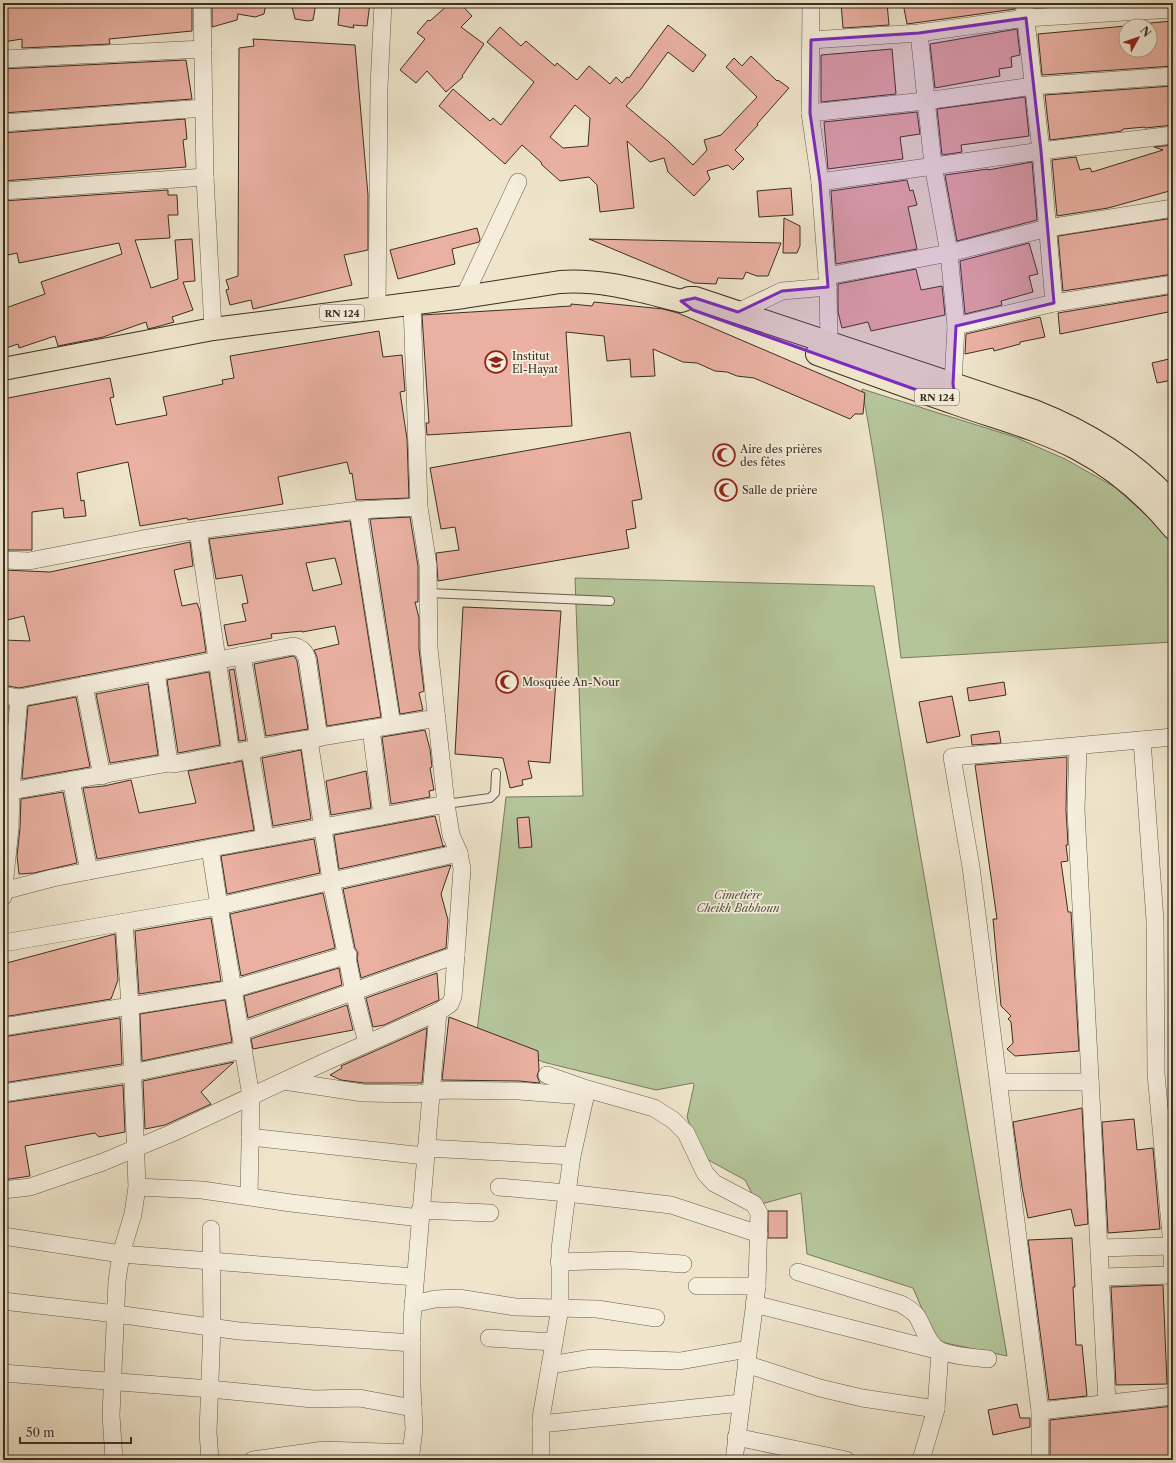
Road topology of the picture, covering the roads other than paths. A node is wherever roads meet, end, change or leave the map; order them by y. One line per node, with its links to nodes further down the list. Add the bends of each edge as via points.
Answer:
1 (202, 3): 8 (street)
2 (383, 3): 32 (street)
3 (811, 3): 7 (street)
4 (1173, 9): 5 (street)
5 (1025, 11): 6 (street); 11 (street)
6 (918, 33): 7 (street); 12 (street)
7 (811, 40): 14 (street)
8 (203, 49): 9 (street); 13 (street)
9 (3, 59)
10 (1173, 76): 11 (street)
11 (1033, 86): 12 (street); 17 (street)
12 (925, 101): 14 (street); 18 (street)
13 (204, 108): 15 (street); 19 (street)
14 (810, 113): 21 (street)
15 (3, 123)
16 (1173, 135): 17 (street)
17 (1041, 151): 18 (street); 24 (street)
18 (933, 165): 21 (street); 25 (street)
19 (205, 177): 22 (street); 35 (street)
20 (518, 182): 28 (street)
21 (820, 182): 26 (street)
22 (3, 191)
23 (1173, 208): 24 (street)
24 (1048, 228): 25 (street); 30 (street)
25 (949, 253): 26 (street); 34 (street)
26 (828, 281): 33 (street, via 782,291); 36 (street)
27 (1173, 284): 30 (street)
28 (464, 297): 29 (main road, RN 124, via 576,281 608,283); 31 (main road, RN 124)
29 (681, 301): 33 (main road, RN 124, via 695,298); 38 (main road, RN 124, via 692,310)
30 (1054, 303): 34 (street)
31 (412, 304): 32 (main road, RN 124); 40 (street)
32 (378, 309): 35 (main road, RN 124)
33 (738, 312): 36 (main road, RN 124)
34 (956, 326): 38 (street)
35 (213, 329): 37 (main road, RN 124)
36 (829, 343): 38 (main road, RN 124)
37 (3, 369)
38 (954, 394): 39 (main road, RN 124, via 1034,411 1059,420 1105,445 1126,460 1146,477)
39 (1167, 501): 42 (main road, RN 124)
40 (419, 507): 41 (street); 45 (street, via 428,565)
41 (358, 510): 43 (street); 53 (street)
42 (1173, 528)
43 (198, 530): 44 (street, via 143,538 29,561); 48 (street)
44 (3, 560)
45 (428, 593): 46 (lane); 52 (street, via 429,648)
46 (610, 601)
47 (242, 655): 48 (street); 56 (street, via 293,646 304,652 307,658); 59 (street)
48 (216, 661): 49 (street); 60 (street)
49 (156, 672): 50 (street); 61 (street)
50 (84, 685): 51 (street); 63 (street)
51 (11, 697): 65 (street)
52 (437, 718): 53 (street); 66 (street)
53 (392, 726): 54 (street)
54 (371, 729): 56 (street); 67 (street)
55 (1173, 737): 57 (street)
56 (314, 739): 59 (street); 68 (street)
57 (1142, 740): 58 (street); 112 (street, via 1155,920 1156,1074)
58 (1078, 746): 92 (street, via 952,757 971,867); 93 (street, via 1076,810)
59 (254, 749): 60 (street); 70 (street)
60 (230, 754): 61 (street)
61 (168, 763): 63 (street)
62 (496, 773): 66 (lane, via 495,793 490,798)
63 (102, 776): 64 (street)
64 (71, 780): 65 (street); 73 (street)
65 (11, 791): 69 (street)
66 (446, 804): 67 (street); 72 (street, via 451,835)
67 (382, 816): 68 (street)
68 (323, 827): 70 (street); 74 (street)
69 (7, 828): 75 (street)
70 (265, 837): 71 (street)
71 (210, 848): 73 (street); 76 (street)
72 (459, 853): 74 (street); 80 (street, via 462,869)
73 (88, 871): 75 (street)
74 (332, 880): 76 (street); 79 (street)
75 (3, 893)
76 (219, 906): 77 (street); 81 (street)
77 (124, 922): 78 (street); 83 (street)
78 (3, 943)
79 (348, 955): 81 (street); 82 (street)
80 (456, 955): 82 (street); 84 (street, via 453,997 450,1004)
81 (233, 988): 83 (street); 86 (street)
82 (354, 992): 86 (street); 87 (street)
83 (130, 1005): 85 (street); 89 (street)
84 (438, 1012): 87 (street); 95 (street)
85 (3, 1027)
86 (240, 1032): 88 (street)
87 (367, 1043): 91 (street)
88 (243, 1050): 89 (street); 97 (street)
89 (132, 1072): 94 (street); 99 (street)
90 (547, 1075): 96 (street)
91 (284, 1081): 95 (street, via 363,1093); 97 (street)
92 (998, 1082): 93 (street); 146 (street)
93 (1090, 1082): 113 (street)
94 (3, 1092)
95 (432, 1092): 96 (street, via 444,1090); 100 (street)
96 (586, 1093): 101 (street); 110 (street, via 654,1108 673,1120 686,1133 706,1173 714,1182 754,1204 759,1213)
97 (251, 1096): 98 (street); 99 (street)
98 (250, 1137): 100 (street); 106 (street)
99 (134, 1148): 102 (street); 104 (street, via 103,1162 30,1187)
100 (425, 1152): 101 (street); 108 (street)
101 (572, 1156): 105 (street)
102 (136, 1186): 106 (street); 114 (street, via 133,1214)
103 (499, 1187): 105 (street)
104 (3, 1190)
105 (567, 1193): 110 (street, via 671,1205); 116 (street)
106 (249, 1196): 108 (street, via 291,1203)
107 (490, 1212): 108 (street)
108 (420, 1214): 120 (street)
109 (211, 1230): 115 (street)
110 (759, 1234): 123 (street)
111 (3, 1236): 114 (street)
112 (1172, 1246): 113 (street); 119 (street)
113 (1099, 1248): 121 (street)
114 (121, 1254): 115 (street); 128 (street)
115 (211, 1260): 120 (street); 130 (street)
116 (559, 1262): 117 (street, via 622,1260); 127 (street)
117 (683, 1264)
118 (798, 1272): 134 (street, via 901,1304 916,1316 930,1341)
119 (1173, 1275): 121 (street)
120 (415, 1277): 125 (street)
121 (1101, 1277): 143 (street)
122 (697, 1286): 123 (street)
123 (757, 1286): 126 (street)
124 (3, 1301): 128 (street)
125 (413, 1304): 127 (street, via 435,1299 458,1298 515,1307); 133 (street)
126 (754, 1304): 134 (street); 135 (street)
127 (560, 1308): 129 (street, via 597,1309); 132 (street)
128 (116, 1314): 130 (street); 139 (street)
129 (656, 1318)
130 (212, 1326): 133 (street, via 239,1331); 140 (street)
131 (488, 1338): 132 (street)
132 (554, 1342): 137 (street)
133 (412, 1343): 144 (street)
134 (940, 1351): 136 (street); 145 (street)
135 (747, 1357): 137 (street, via 680,1361 592,1358); 142 (street); 145 (street, via 820,1388 862,1398)
136 (988, 1359)
137 (550, 1364): 147 (street)
138 (3, 1373): 139 (street)
139 (112, 1381): 140 (street); 150 (street)
140 (210, 1389): 144 (street, via 313,1399 359,1398); 151 (street)
141 (1173, 1396): 143 (street)
142 (741, 1403): 147 (street); 148 (street)
143 (1107, 1403): 146 (street)
144 (413, 1408): 149 (street, via 414,1429)
145 (936, 1409): 156 (street)
146 (1040, 1411): 157 (street)
147 (541, 1424): 153 (street)
148 (736, 1437): 154 (street); 155 (street)
149 (410, 1456): 152 (street, via 324,1450)
150 (114, 1460)
151 (210, 1460)
152 (253, 1460)
153 (541, 1460)
154 (734, 1460)
155 (846, 1460)
156 (921, 1460)
157 (1040, 1460)

